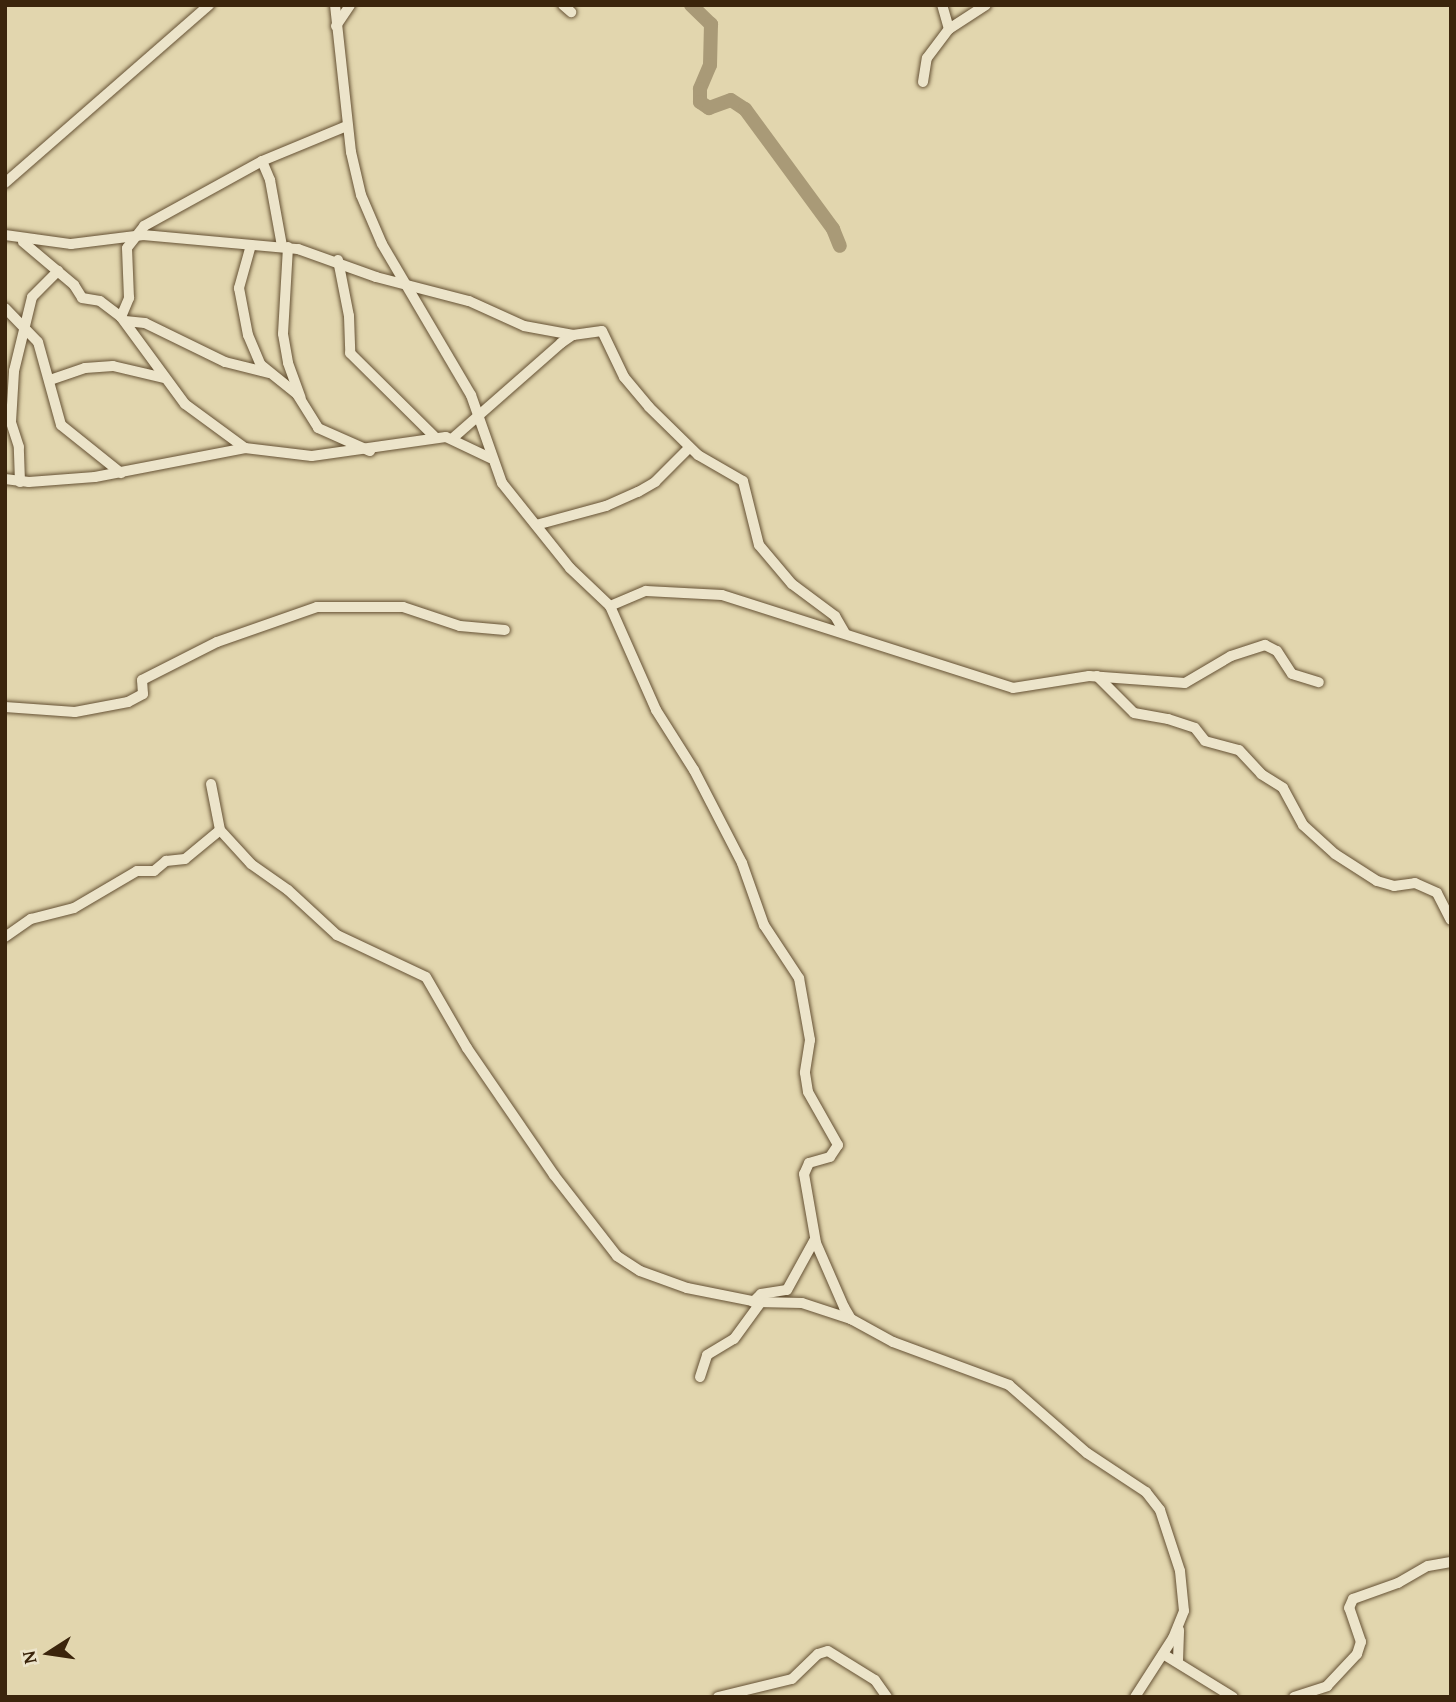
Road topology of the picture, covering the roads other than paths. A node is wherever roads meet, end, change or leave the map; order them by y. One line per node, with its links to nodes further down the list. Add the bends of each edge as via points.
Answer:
1 (209, 5): 11 (street)
2 (335, 5): 6 (street)
3 (350, 5): 6 (street)
4 (942, 5): 7 (street)
5 (986, 5): 7 (street)
6 (336, 26): 9 (street)
7 (949, 29): 8 (street, via 927,58)
8 (923, 82)
9 (347, 126): 10 (street); 19 (street, via 361,195)
10 (262, 161): 13 (street); 16 (street)
11 (5, 183)
12 (5, 235): 14 (street)
13 (134, 235): 14 (street, via 88,243); 15 (street); 21 (street, via 125,258 129,298)
14 (21, 240): 18 (street)
15 (251, 245): 16 (street); 24 (street, via 240,283 241,299 254,353)
16 (285, 247): 17 (street); 27 (street, via 283,334)
17 (338, 260): 19 (street); 30 (street, via 349,316 350,353)
18 (58, 271): 21 (street, via 82,298 100,301); 22 (street, via 32,297)
19 (403, 282): 23 (street, via 469,301 524,326); 28 (street)
20 (5, 308): 22 (street)
21 (123, 319): 24 (street, via 145,323 225,362); 25 (street)
22 (24, 331): 26 (street, via 38,342); 37 (street, via 13,371 11,422 19,447)
23 (573, 335): 28 (street); 32 (street, via 598,330 607,335 624,377)
24 (270, 373): 27 (street)
25 (164, 379): 26 (street, via 113,366 85,368); 31 (street, via 195,415)
26 (50, 380): 35 (street, via 61,425)
27 (301, 398): 33 (street, via 318,428)
28 (479, 414): 29 (street); 34 (street)
29 (453, 438): 30 (street); 34 (street)
30 (436, 439): 33 (street)
31 (245, 448): 33 (street, via 291,456); 35 (street, via 207,452)
32 (689, 448): 38 (street, via 655,482 638,492); 41 (street, via 743,481 759,545 792,584 835,616)
33 (370, 451)
34 (490, 458): 38 (street, via 502,483)
35 (121, 473): 37 (street)
36 (5, 479): 37 (street)
37 (20, 482)
38 (536, 526): 39 (street, via 570,568)
39 (610, 606): 41 (street, via 646,591 722,595); 49 (street, via 656,710 694,770 742,863 764,925 799,978 810,1040 804,1073 808,1092 838,1145 830,1157 813,1160 805,1169)
40 (505, 630): 44 (street, via 460,625 403,607 317,607 217,642 142,680 143,694 128,702 75,712)
41 (845, 633): 42 (street, via 1013,688)
42 (1097, 676): 43 (street, via 1185,683 1231,656 1265,645 1277,652 1292,674); 47 (street, via 1134,713 1195,728 1205,741 1239,750 1261,774 1283,788 1303,825 1335,854 1377,881 1394,886 1415,883 1437,893)
43 (1319, 682)
44 (5, 706)
45 (211, 785): 46 (street)
46 (220, 830): 48 (street, via 185,859 166,861 154,871 137,871 66,911 31,919); 50 (street, via 251,864 288,890 331,931 426,976 467,1048 554,1175 617,1256 666,1281)
47 (1451, 920)
48 (5, 937)
49 (815, 1239): 50 (street, via 790,1287 761,1294); 51 (street)
50 (757, 1302): 51 (street, via 802,1303); 52 (street, via 734,1339 707,1356)
51 (851, 1319): 54 (street, via 893,1342 1009,1385 1087,1452 1146,1492 1164,1519 1180,1571 1186,1599)
52 (699, 1377)
53 (1451, 1562): 61 (street, via 1427,1566 1398,1583 1353,1598 1349,1608 1361,1642 1357,1654 1327,1686)
54 (1180, 1626): 55 (street); 56 (street)
55 (1163, 1654): 56 (street); 59 (street)
56 (1178, 1661): 60 (street)
57 (718, 1697): 58 (street, via 792,1679 818,1654 828,1651 875,1680)
58 (887, 1697)
59 (1135, 1697)
60 (1233, 1697)
61 (1294, 1697)

